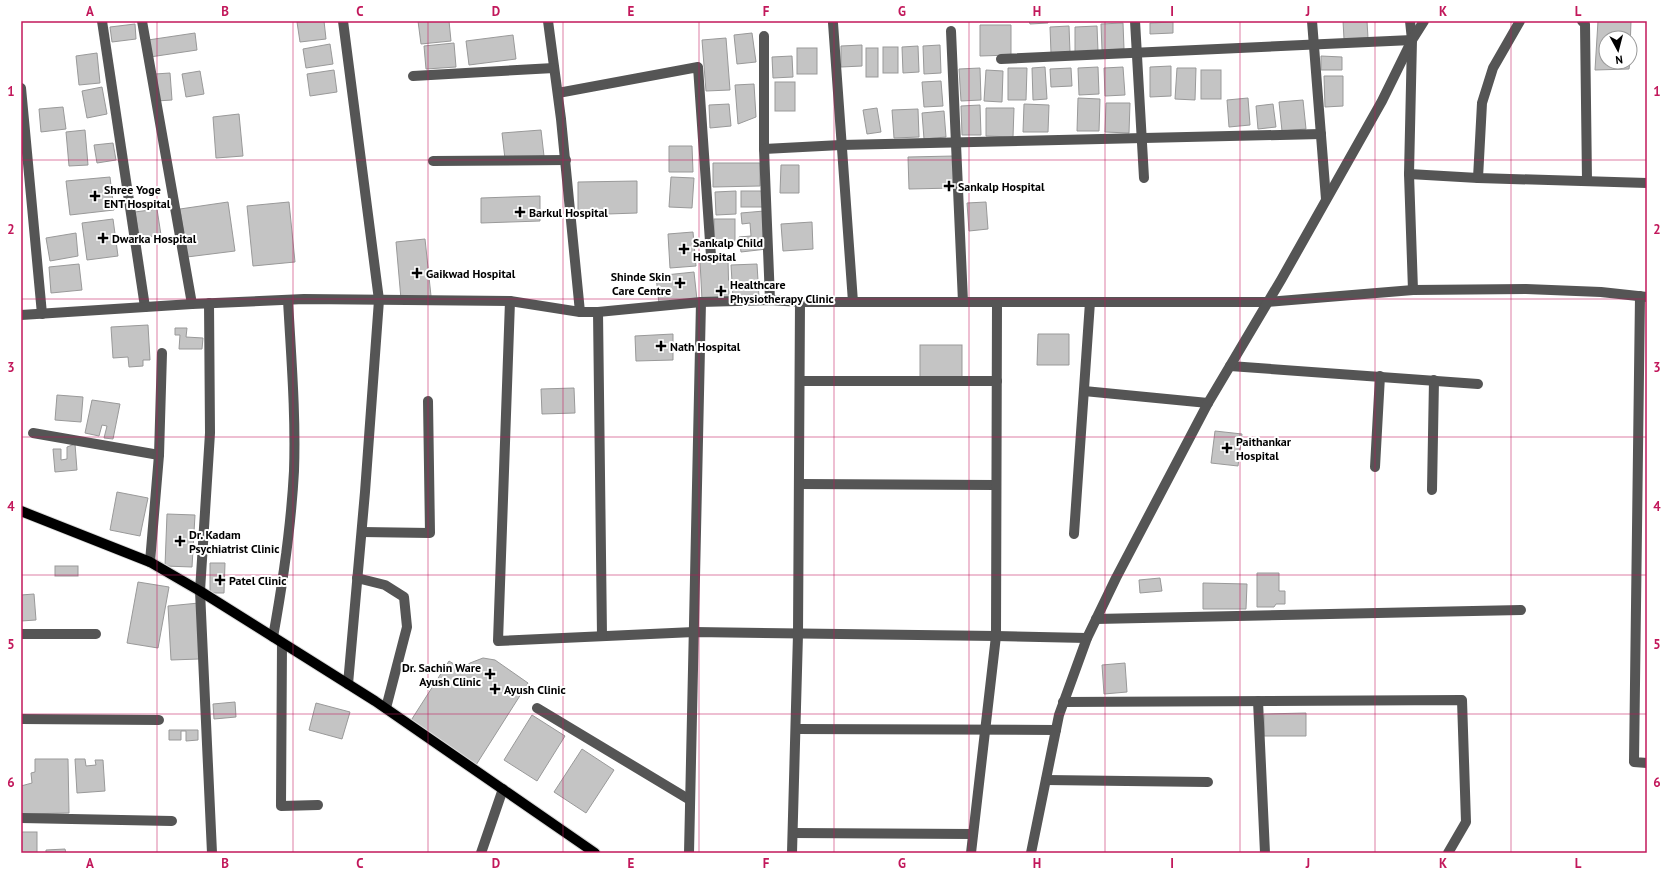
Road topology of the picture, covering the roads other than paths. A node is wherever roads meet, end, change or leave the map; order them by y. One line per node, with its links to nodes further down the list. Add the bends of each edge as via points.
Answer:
1 (102, 21): 51 (street)
2 (142, 21): 50 (street)
3 (343, 21): 39 (street)
4 (548, 21): 18 (street)
5 (1135, 21): 16 (street)
6 (1312, 21): 15 (street)
7 (1410, 21): 14 (street)
8 (1424, 21): 14 (street)
9 (1520, 21): 31 (street, via 1493,68 1482,103)
10 (1582, 21): 32 (street, via 1585,24)
11 (833, 24): 25 (street)
12 (951, 31): 24 (street)
13 (764, 36): 26 (street)
14 (1412, 40): 15 (street); 29 (street); 34 (street, via 1382,101)
15 (1314, 45): 16 (street); 22 (street)
16 (1137, 53): 17 (street); 23 (street)
17 (1001, 59)
18 (554, 68): 19 (street); 21 (street)
19 (413, 76)
20 (21, 88): 54 (street)
21 (558, 93): 28 (street); 35 (street, via 698,67)
22 (1321, 134): 23 (street); 34 (street)
23 (1141, 138): 24 (street); 30 (street)
24 (956, 142): 25 (street); 45 (street)
25 (842, 145): 26 (street); 44 (street)
26 (764, 149): 40 (street)
27 (433, 160): 28 (street)
28 (566, 160): 52 (street)
29 (1409, 174): 31 (street); 36 (street)
30 (1144, 178)
31 (1478, 178): 32 (street)
32 (1587, 181): 33 (street)
33 (1647, 183)
34 (1326, 199): 48 (street, via 1282,280)
35 (711, 256)
36 (1413, 290): 37 (street, via 1526,289); 48 (street)
37 (1644, 296): 99 (street, via 1634,762)
38 (288, 300): 39 (street); 49 (street); 86 (street, via 294,470 284,571)
39 (379, 300): 41 (street); 73 (street)
40 (770, 300): 42 (street); 43 (street)
41 (510, 301): 52 (street); 84 (street, via 498,641)
42 (701, 302): 53 (street); 80 (street)
43 (800, 302): 44 (street); 60 (street)
44 (853, 302): 45 (street)
45 (963, 302): 46 (street)
46 (997, 302): 47 (street); 61 (street)
47 (1090, 302): 48 (street); 63 (street)
48 (1267, 302): 57 (street)
49 (209, 303): 50 (street); 77 (street, via 210,433)
50 (192, 304): 51 (street)
51 (145, 307): 54 (street)
52 (580, 312): 53 (street)
53 (598, 312): 84 (street)
54 (42, 314): 55 (street)
55 (21, 315)
56 (162, 353): 67 (street)
57 (1230, 366): 58 (street); 65 (street)
58 (1380, 376): 59 (street); 68 (street)
59 (1434, 380): 62 (street); 71 (street)
60 (800, 381): 61 (street); 69 (street)
61 (997, 381): 70 (street)
62 (1478, 384)
63 (1084, 391): 65 (street); 74 (street)
64 (428, 401): 73 (street, via 430,533)
65 (1208, 403): 79 (street)
66 (33, 434): 67 (street)
67 (158, 456): 75 (street)
68 (1375, 467)
69 (799, 484): 70 (street); 83 (street)
70 (996, 484): 85 (street)
71 (1432, 490)
72 (21, 511): 75 (main road)
73 (362, 532): 76 (street)
74 (1074, 534)
75 (150, 562): 77 (main road)
76 (357, 578): 89 (street); 92 (street, via 385,585 404,597 407,627)
77 (200, 591): 86 (main road); 109 (street)
78 (1521, 610): 79 (street)
79 (1096, 620): 87 (street)
80 (694, 632): 83 (street); 84 (street); 103 (street)
81 (21, 634): 82 (street)
82 (96, 634)
83 (798, 634): 85 (street); 96 (street)
84 (602, 636)
85 (996, 636): 87 (street); 97 (street)
86 (273, 637): 88 (main road)
87 (1086, 638): 91 (street)
88 (282, 643): 89 (main road); 104 (street, via 281,806)
89 (348, 684): 92 (main road)
90 (1258, 701): 91 (street); 116 (street); 117 (street, via 1462,700 1466,822)
91 (1063, 702): 98 (street)
92 (386, 708): 102 (main road)
93 (537, 708): 103 (street)
94 (21, 719): 95 (street)
95 (159, 720)
96 (796, 729): 97 (street); 107 (street)
97 (985, 730): 98 (street); 108 (street)
98 (1056, 730): 100 (street)
99 (1647, 763)
100 (1046, 780): 101 (street); 115 (street)
101 (1208, 782)
102 (503, 789): 110 (street); 111 (main road)
103 (690, 800): 112 (street)
104 (318, 805)
105 (21, 818): 106 (street)
106 (172, 821)
107 (793, 833): 108 (street); 113 (street)
108 (973, 834): 114 (street)
109 (212, 853)
110 (481, 853)
111 (595, 853)
112 (689, 853)
113 (792, 853)
114 (971, 853)
115 (1031, 853)
116 (1265, 853)
117 (1448, 853)

